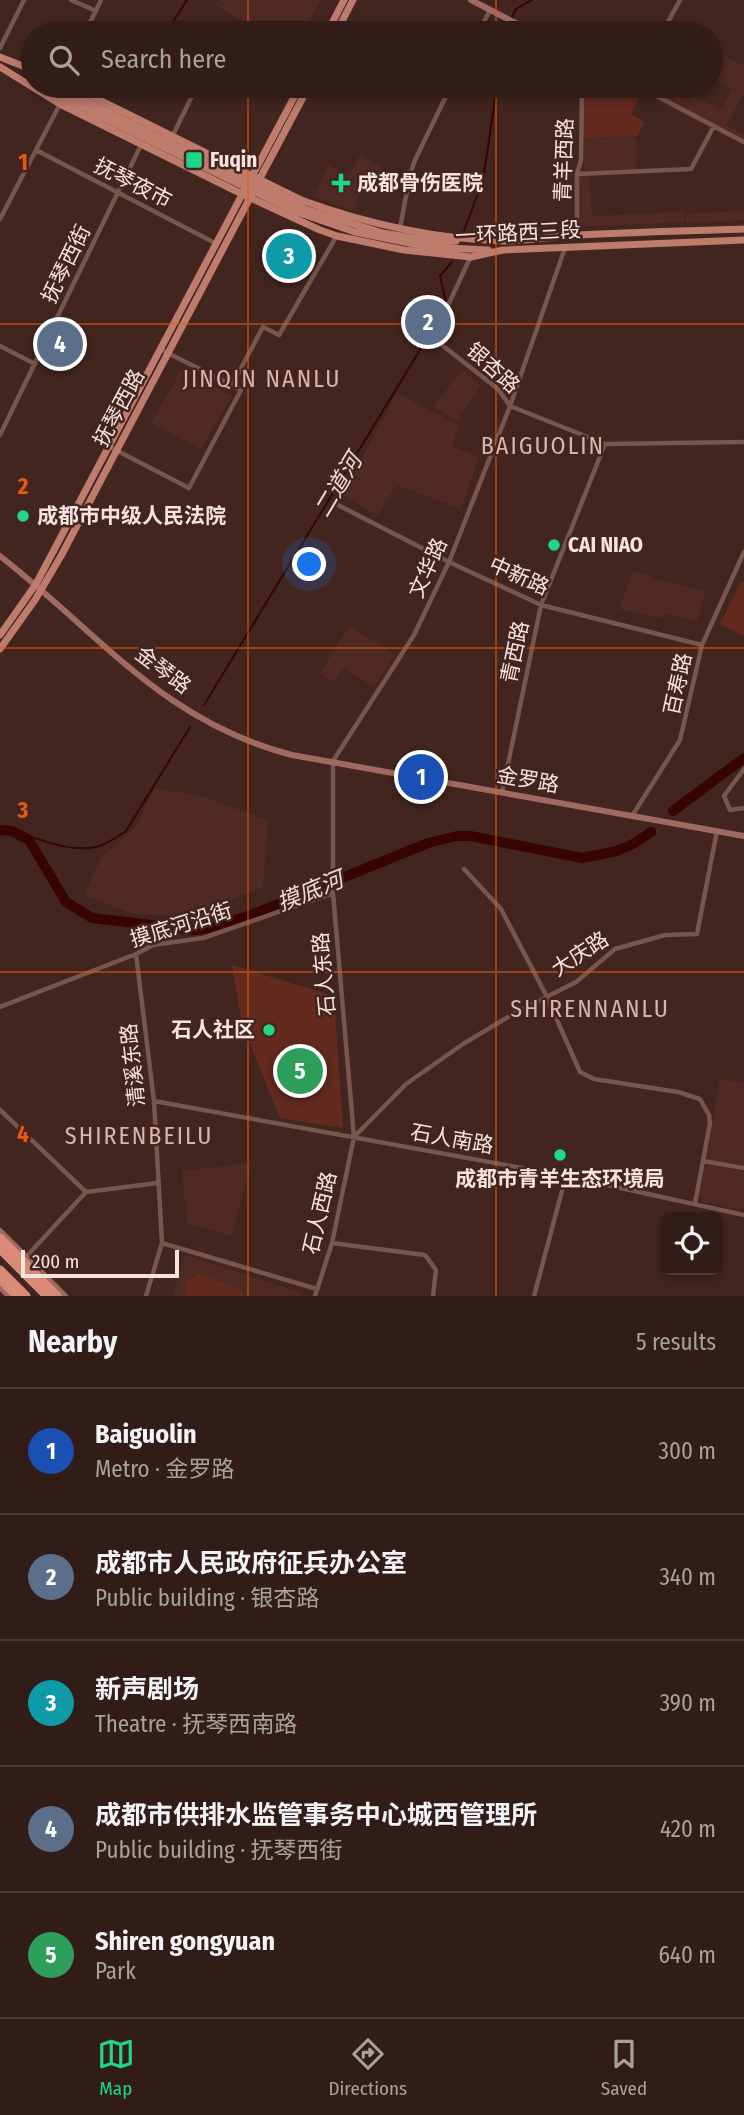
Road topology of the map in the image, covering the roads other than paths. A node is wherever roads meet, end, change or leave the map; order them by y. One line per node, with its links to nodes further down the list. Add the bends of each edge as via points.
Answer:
1 (24, 0): 16 (street)
2 (71, 0): 9 (street)
3 (101, 0): 9 (street)
4 (344, 0): 11 (main road)
5 (353, 0): 12 (main road)
6 (471, 0): 8 (street)
7 (680, 0): 15 (street)
8 (490, 10): 13 (street); 14 (street)
9 (96, 11): 10 (street)
10 (91, 21)
11 (333, 21)
12 (342, 21)
13 (484, 21)
14 (512, 21)
15 (669, 21)
16 (0, 48)
17 (0, 57): 19 (main road)
18 (0, 66): 20 (main road, 一环路西三段)
19 (21, 67)
20 (16, 75): 21 (main road); 22 (main road, 一环路西三段)
21 (21, 77)
22 (21, 77)
23 (58, 98): 37 (street)
24 (67, 98): 36 (main road, 一环路西三段)
25 (69, 98): 50 (main road, bridge, via 305,209)
26 (96, 98): 34 (main road, 一环路西三段)
27 (191, 98): 34 (street)
28 (294, 98): 39 (main road)
29 (302, 98): 39 (main road)
30 (445, 98): 43 (street, via 415,160)
31 (582, 98): 38 (street, 青羊西路)
32 (661, 98): 33 (street)
33 (714, 126): 35 (street); 38 (street, via 691,169)
34 (173, 135): 39 (main road, 一环路西三段)
35 (744, 142)
36 (142, 144): 40 (street, 抚琴西街); 41 (main road, 一环路西三段)
37 (36, 150): 40 (street, 抚琴夜市); 42 (street)
38 (577, 174): 45 (street, 青羊西路)
39 (257, 176): 41 (main road, 抚琴西路); 43 (main road, 一环路西三段, via 341,215)
40 (118, 194): 49 (street, 抚琴夜市); 56 (street, 抚琴西街)
41 (246, 196): 46 (main road, 一环路西三段); 49 (main road, 抚琴西路); 55 (main road, 抚琴西路)
42 (0, 219)
43 (399, 229): 48 (main road, 一环路西三段)
44 (744, 229): 45 (main road, 一环路西三段)
45 (577, 235): 48 (main road, 一环路西三段)
46 (337, 236): 53 (main road, 一环路西三段); 57 (street, via 279,335 263,327)
47 (744, 240): 51 (main road, 一环路西三段)
48 (506, 241): 50 (main road)
49 (215, 243): 67 (main road, 抚琴西路)
50 (431, 244): 52 (main road)
51 (565, 248): 52 (main road, 一环路西三段); 58 (street, 文华路)
52 (503, 250): 53 (main road, 一环路西三段)
53 (471, 257): 58 (street, 银杏路, via 433,338 498,389)
54 (0, 346): 56 (street)
55 (166, 353): 57 (street); 62 (main road, 抚琴西路)
56 (35, 364): 59 (street, 抚琴西街)
57 (232, 385): 62 (street, via 241,390 189,488)
58 (510, 406): 61 (street, 银杏路); 66 (street, 文华路)
59 (0, 435)
60 (744, 442): 61 (street, 银杏路)
61 (605, 444): 68 (street, 青西路)
62 (114, 450): 67 (main road, 抚琴西路)
63 (334, 503): 66 (street, 中新路)
64 (744, 552): 70 (street, 百寿路)
65 (0, 556): 67 (street, 金琴路)
66 (449, 562): 68 (street, 中新路); 72 (street, 文华路, via 414,635)
67 (39, 586): 69 (main road, 抚琴西路); 71 (main road, 抚琴西路); 72 (street, 金琴路, via 124,665 174,703 263,747)
68 (541, 605): 70 (street, 中新路); 74 (street, 青西路)
69 (0, 635)
70 (702, 645): 76 (street, 百寿路, via 680,740)
71 (0, 649)
72 (333, 761): 74 (street, 金罗路); 80 (street)
73 (744, 769): 75 (street, via 724,796 730,810)
74 (502, 793): 76 (street, 金罗路)
75 (744, 808)
76 (632, 816): 77 (street, 金罗路)
77 (717, 831): 78 (street); 82 (street, 大庆路, via 697,934 665,935 615,949 576,982)
78 (744, 836)
79 (464, 869): 82 (street, via 501,909)
80 (333, 893): 81 (street, 摸底河沿街, via 203,938 153,945); 86 (street, 石人东路)
81 (136, 954): 83 (street, 摸底河沿街); 84 (street, 清溪东路)
82 (547, 995): 86 (street, 大庆路, via 406,1084); 87 (street, via 579,1072 586,1077 678,1091 700,1100 710,1123)
83 (0, 1007)
84 (153, 1101): 86 (street, 石人南路); 90 (street, 清溪东路)
85 (0, 1110): 91 (street)
86 (354, 1137): 89 (street, 石人南路); 97 (street, 石人西路)
87 (703, 1161): 88 (street); 92 (street)
88 (744, 1168)
89 (566, 1176): 92 (street, 石人南路); 113 (street)
90 (157, 1183): 91 (street); 96 (street, 清溪东路)
91 (86, 1192): 99 (street)
92 (695, 1204): 93 (street, 石人南路)
93 (744, 1215)
94 (0, 1231): 99 (street)
95 (0, 1238): 108 (highway, bridge)
96 (162, 1243): 103 (street); 110 (street, 清溪东路)
97 (332, 1243): 103 (street, 石人西路); 112 (street, via 425,1255 436,1270)
98 (0, 1249): 107 (highway, bridge)
99 (25, 1257): 101 (street); 109 (street)
100 (0, 1270): 106 (highway, bridge)
101 (0, 1277): 105 (highway)
102 (0, 1287): 104 (street)
103 (317, 1289): 111 (street, 石人西路)
104 (9, 1296)
105 (17, 1296)
106 (26, 1296)
107 (47, 1296)
108 (57, 1296)
109 (65, 1296)
110 (146, 1296)
111 (314, 1296)
112 (433, 1296)
113 (534, 1296)

